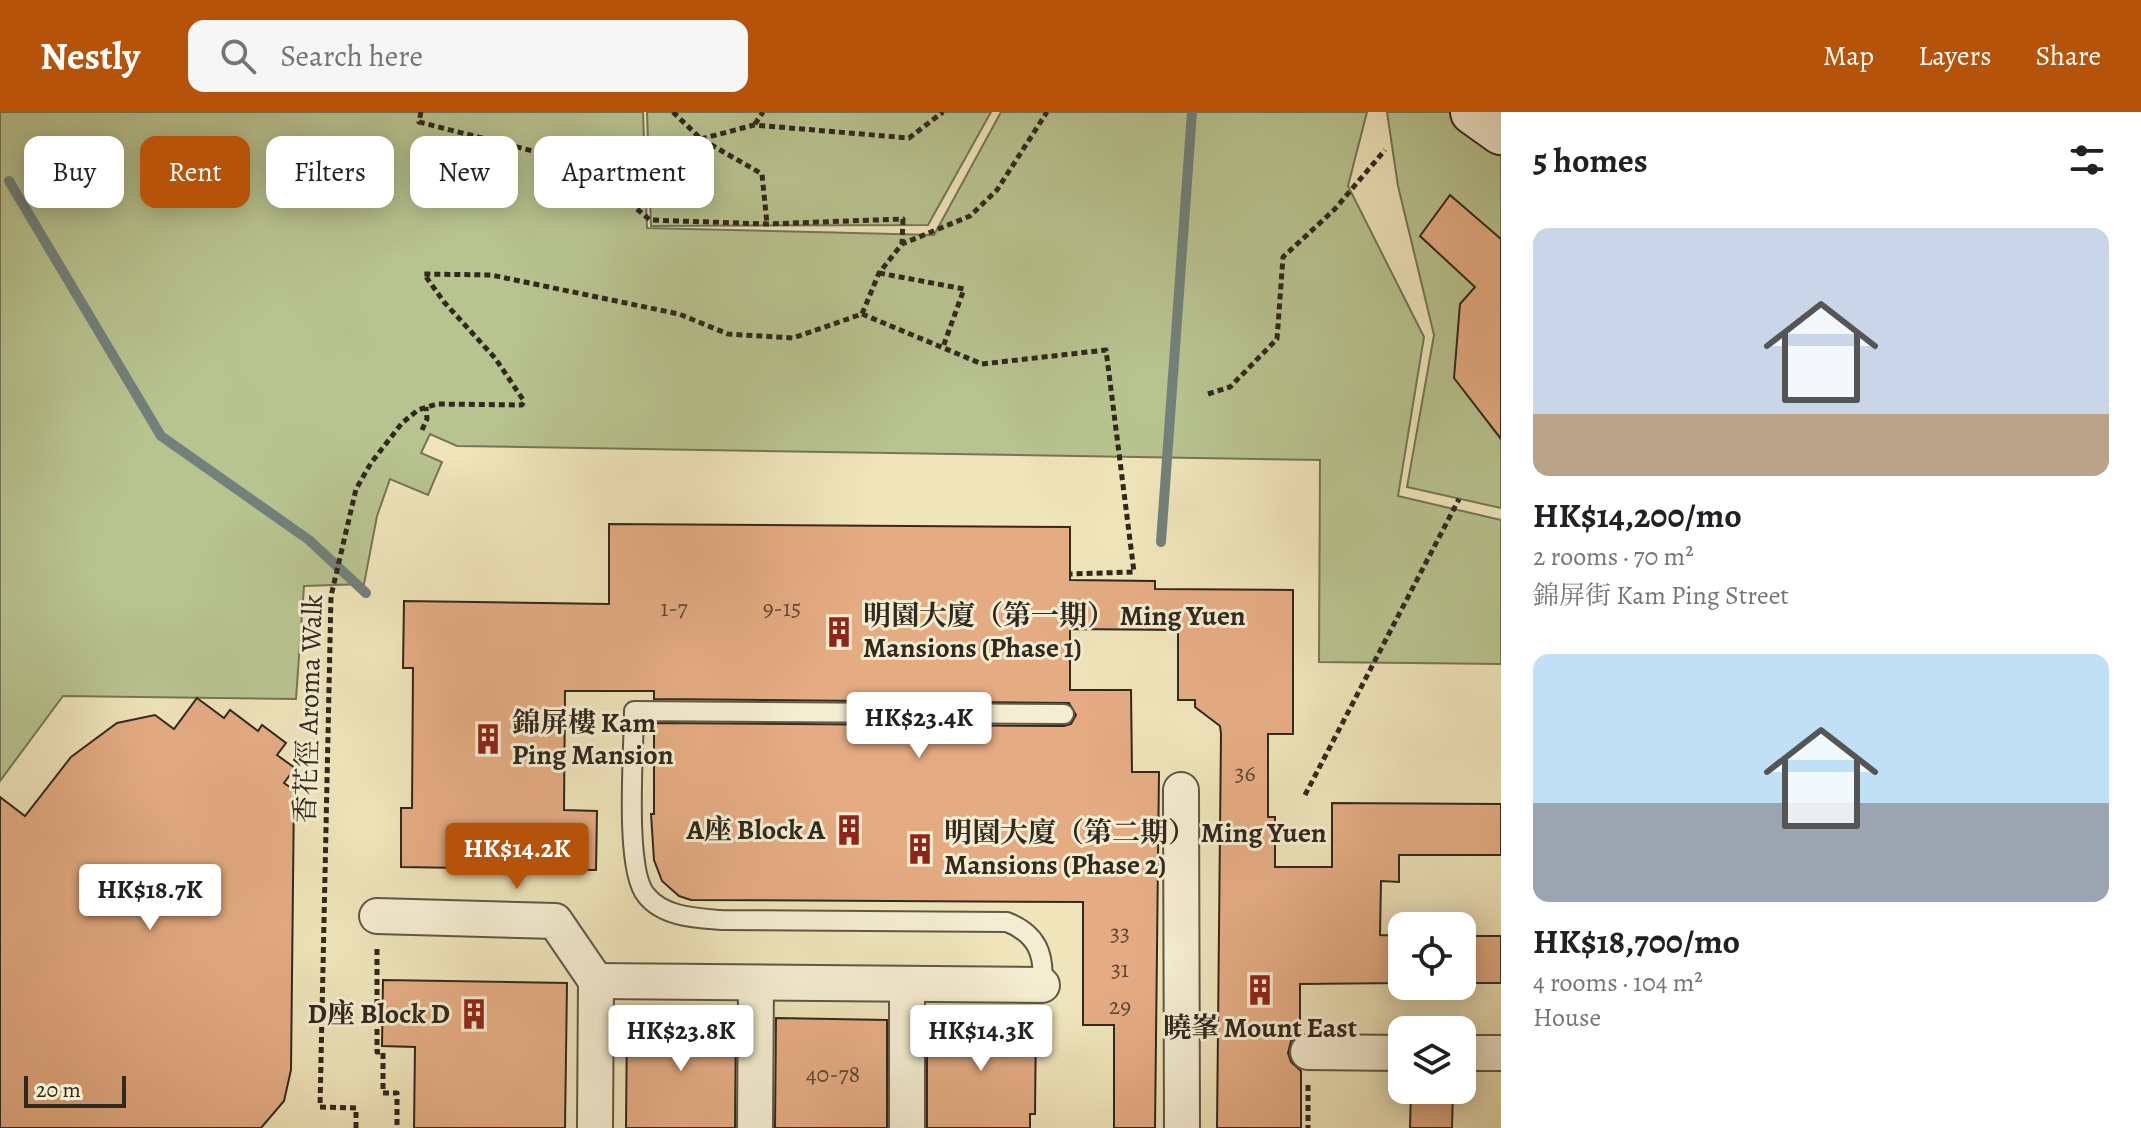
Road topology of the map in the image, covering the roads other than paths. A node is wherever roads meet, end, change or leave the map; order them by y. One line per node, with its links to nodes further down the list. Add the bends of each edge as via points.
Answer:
1 (1473, 112): 2 (street)
2 (1501, 132)
3 (1064, 714): 9 (lane, via 634,711 635,868 646,896 659,906 721,920 1007,922 1022,928 1041,951)
4 (1181, 790): 17 (street)
5 (377, 916): 6 (street, via 555,921)
6 (596, 981): 7 (street); 14 (street)
7 (756, 983): 8 (street); 15 (street)
8 (907, 984): 9 (street); 16 (street)
9 (1042, 985)
10 (1308, 1052): 11 (street)
11 (1388, 1053)
12 (1476, 1053): 13 (street)
13 (1501, 1053)
14 (595, 1128)
15 (755, 1128)
16 (907, 1128)
17 (1182, 1128)

